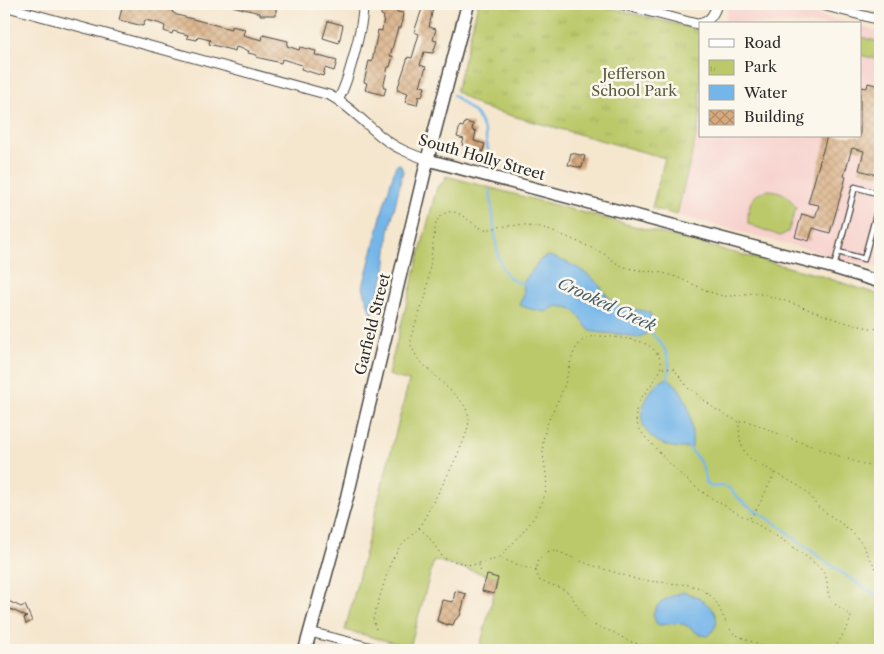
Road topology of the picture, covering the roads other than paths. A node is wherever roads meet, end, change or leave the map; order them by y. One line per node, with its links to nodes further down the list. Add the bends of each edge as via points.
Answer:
1 (363, 4): 10 (street, via 344,90)
2 (468, 4): 11 (main road, Garfield Street)
3 (620, 4): 9 (street)
4 (717, 4): 8 (street)
5 (818, 4): 7 (street)
6 (4, 6): 10 (street, South Holly Street)
7 (880, 20)
8 (705, 22)
9 (699, 24)
10 (338, 100): 11 (street, South Holly Street, via 396,147)
11 (428, 160): 15 (street, South Holly Street); 17 (main road, Garfield Street, via 347,497)
12 (880, 194): 14 (lane, via 855,188)
13 (880, 200): 14 (lane, via 864,259)
14 (838, 252): 15 (lane)
15 (834, 268): 16 (street, South Holly Street)
16 (880, 282)
17 (310, 632): 18 (main road, Garfield Street); 19 (street)
18 (305, 650)
19 (380, 650)

